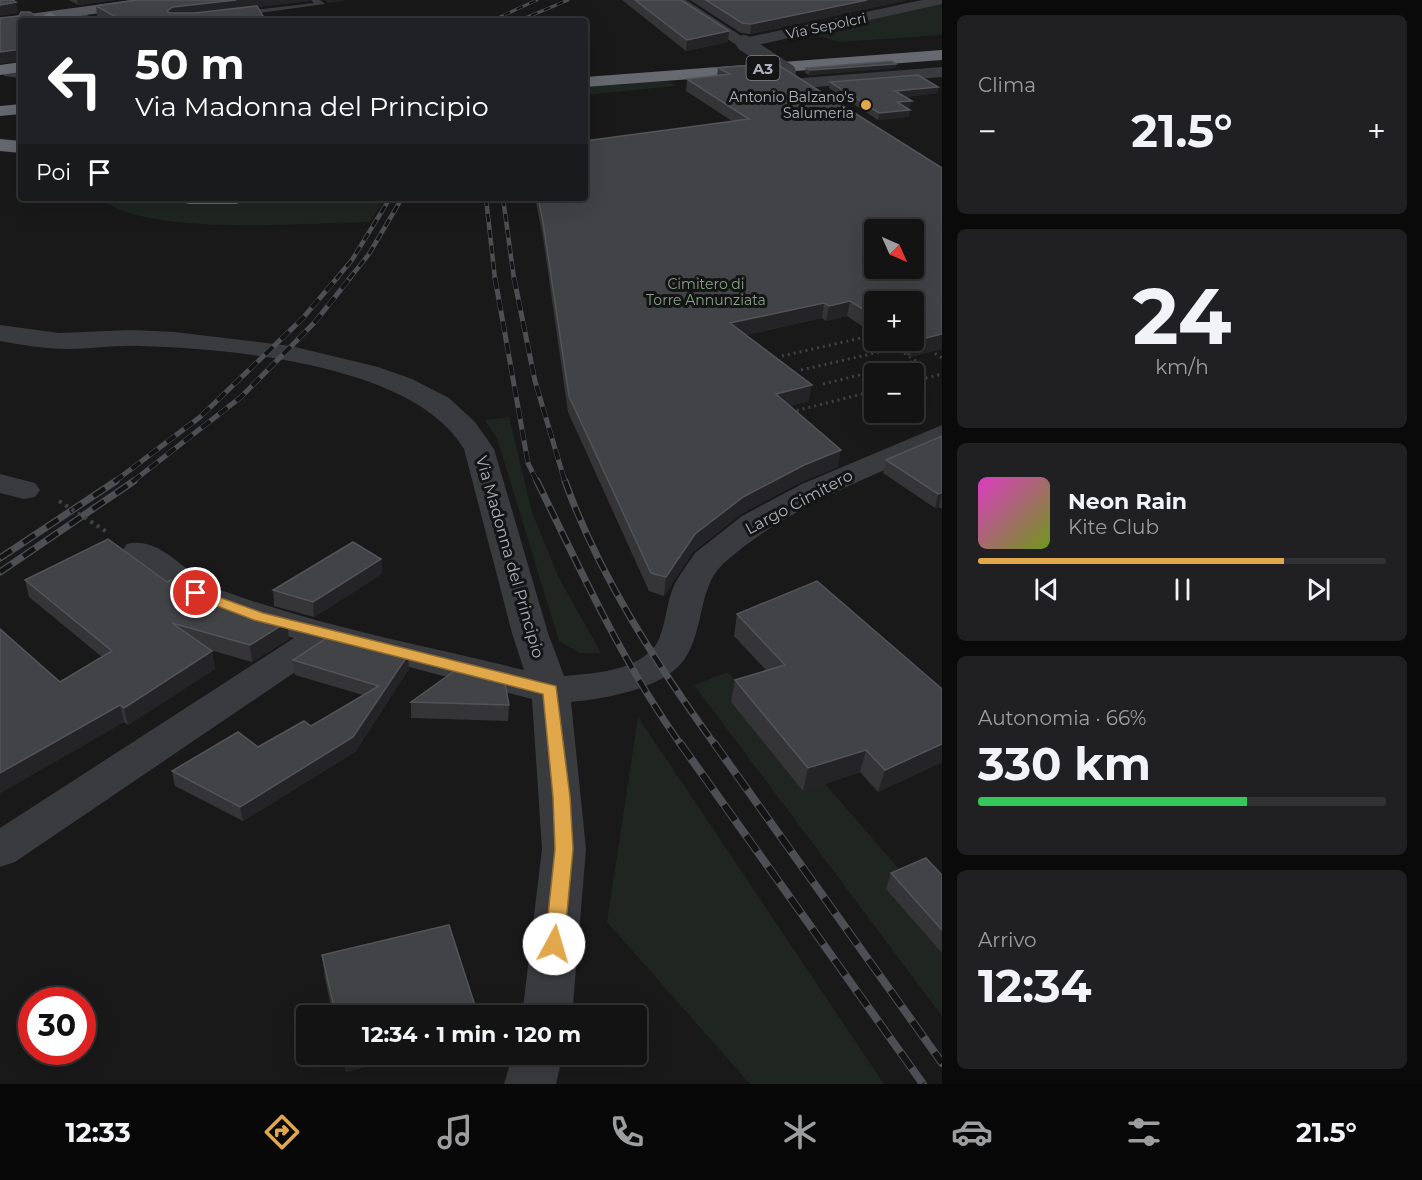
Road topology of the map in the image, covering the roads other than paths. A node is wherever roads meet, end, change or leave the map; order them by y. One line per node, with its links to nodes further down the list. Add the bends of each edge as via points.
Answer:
1 (162, 0): 6 (main road)
2 (315, 0): 5 (lane, via 321,4)
3 (676, 0): 11 (street, Via Sepolcri)
4 (942, 0): 11 (street, Via Sepolcri)
5 (229, 15)
6 (84, 16): 7 (main road)
7 (53, 18)
8 (18, 21): 9 (main road)
9 (0, 23)
10 (939, 48): 12 (highway); 14 (highway, A3); 17 (highway, A3)
11 (741, 49): 13 (highway); 16 (street, Via Sepolcri, bridge)
12 (805, 49)
13 (782, 50)
14 (588, 71)
15 (942, 72): 16 (street)
16 (796, 77): 18 (street, Via Sepolcri)
17 (588, 82)
18 (830, 101)
19 (18, 109): 20 (highway)
20 (0, 111)
21 (6, 127): 22 (highway)
22 (18, 143)
23 (0, 333): 24 (street, Via Madonna del Principio)
24 (59, 341): 25 (street); 29 (street, Via Madonna del Principio, via 139,338 221,344 309,358 374,374 434,401 458,421 479,449 530,633)
25 (0, 352)
26 (942, 434): 29 (street, Largo Cimitero, via 813,491 753,524 707,560 690,588 669,654 646,672 599,686)
27 (139, 551): 28 (street, Via Madonna del Principio, via 196,593 259,617)
28 (326, 634): 29 (street, Via Madonna del Principio); 30 (street)
29 (550, 690): 31 (street, via 564,849)
30 (0, 850)
31 (548, 1005)
32 (535, 1065): 33 (street)
33 (530, 1084)

